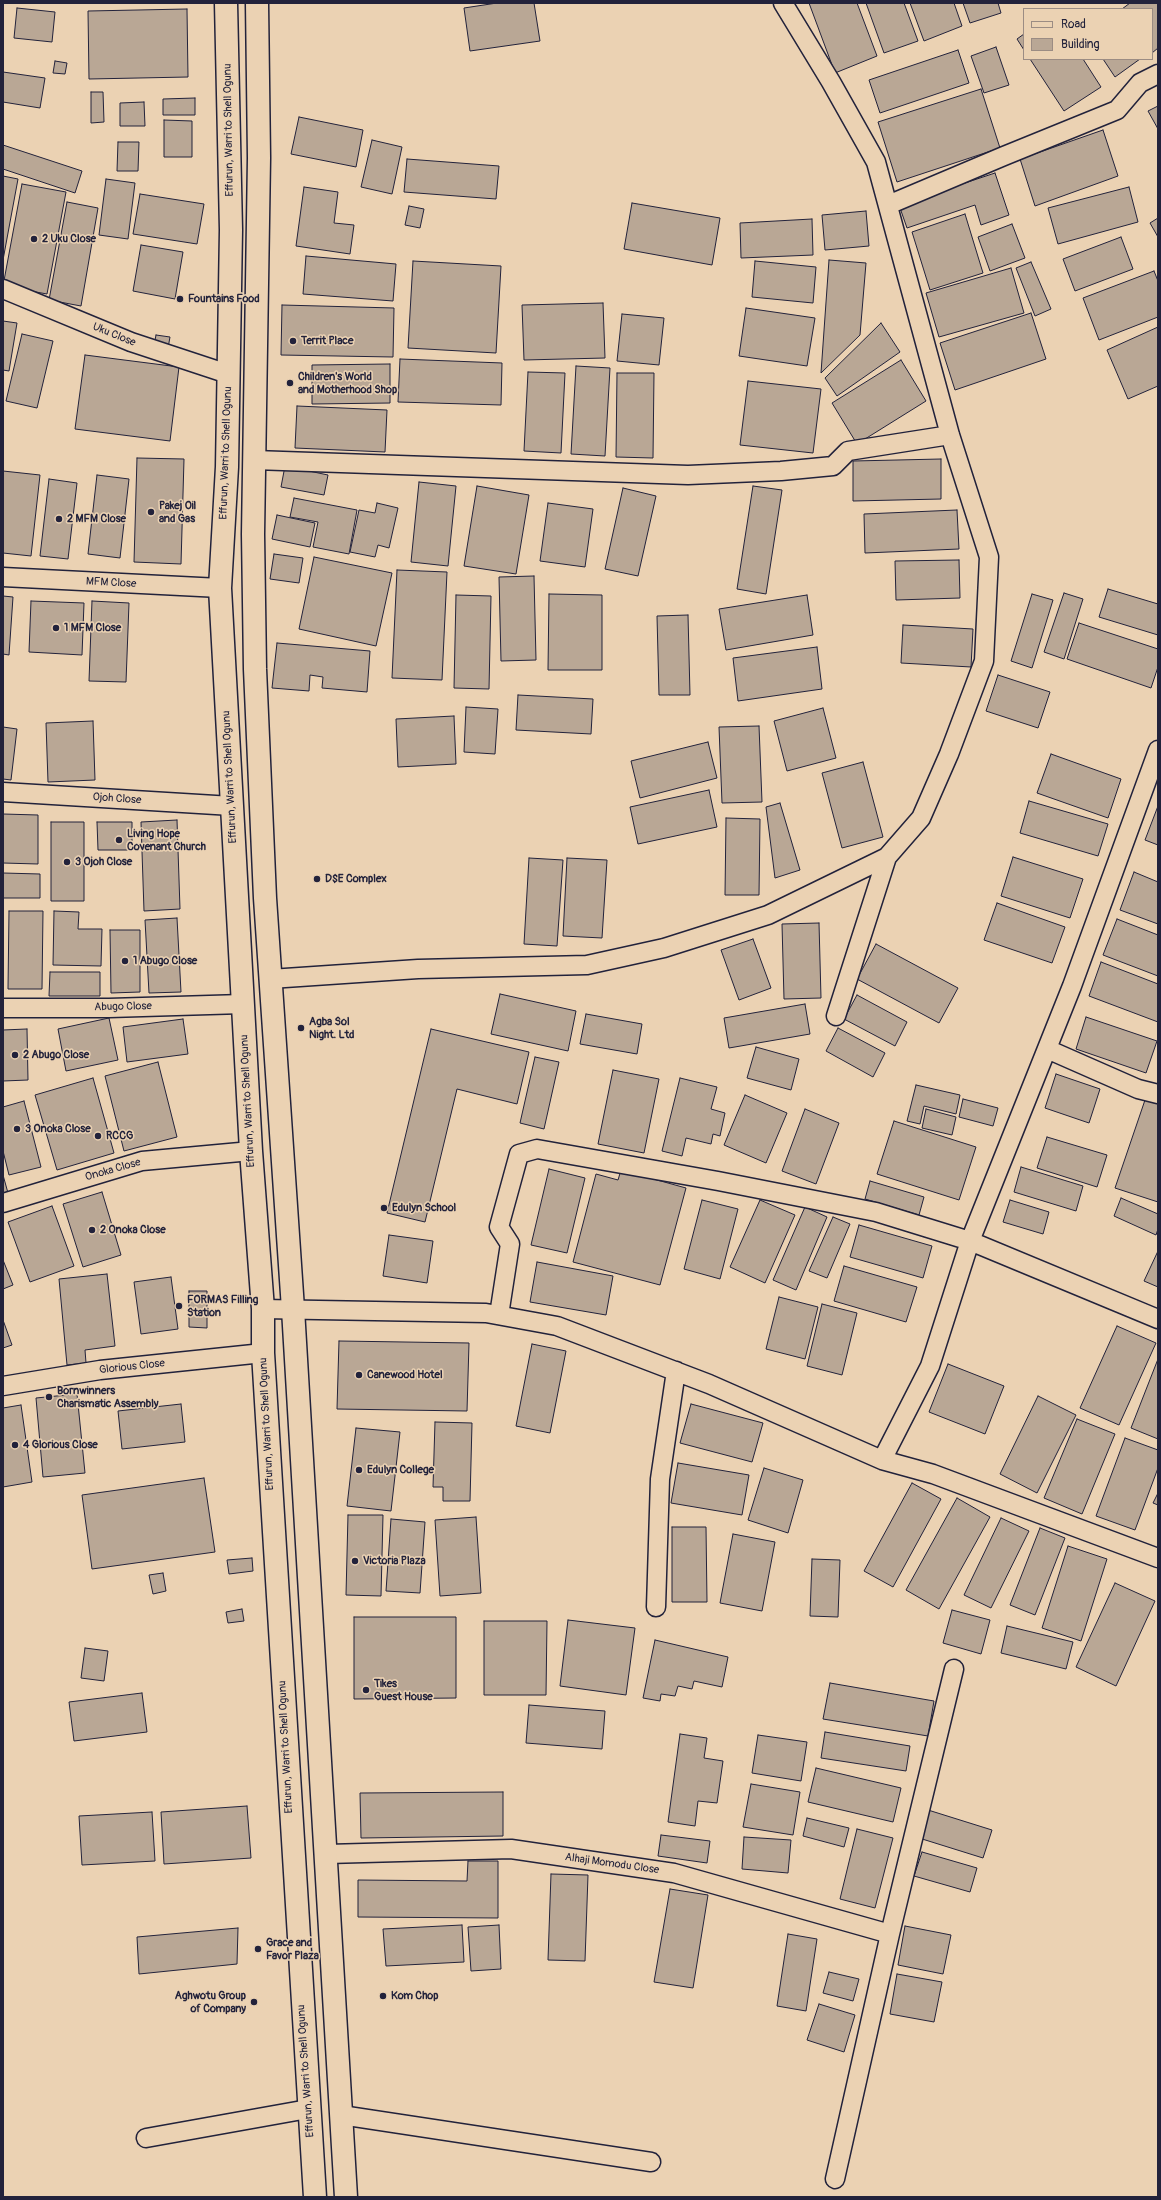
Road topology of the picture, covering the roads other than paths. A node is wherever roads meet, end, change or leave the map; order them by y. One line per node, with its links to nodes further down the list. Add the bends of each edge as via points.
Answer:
1 (226, 3): 7 (main road, Effurun, Warri to Shell Ogunu, via 231,230)
2 (257, 3): 9 (main road, via 259,158)
3 (783, 3): 5 (street, via 876,162)
4 (1158, 74): 5 (street, via 1140,83 1117,110)
5 (888, 206): 8 (street)
6 (3, 289): 7 (street, Uku Close, via 131,342)
7 (228, 374): 11 (main road, Effurun, Warri to Shell Ogunu)
8 (950, 435): 9 (street, via 848,451 833,466 688,475); 15 (street, via 989,557 984,661 949,754 921,818)
9 (254, 460): 16 (main road, via 255,670)
10 (3, 577): 11 (street, MFM Close)
11 (220, 588): 14 (main road, Effurun, Warri to Shell Ogunu)
12 (1158, 750): 20 (street)
13 (3, 792): 14 (street, Ojoh Close)
14 (232, 806): 17 (main road, Effurun, Warri to Shell Ogunu)
15 (888, 857): 16 (street, via 768,914 664,948 587,965 418,969); 19 (street)
16 (270, 979): 26 (main road)
17 (243, 1004): 18 (street, Abugo Close); 22 (main road, Effurun, Warri to Shell Ogunu)
18 (3, 1008)
19 (836, 1016)
20 (1047, 1049): 21 (street, via 1138,1089); 24 (street)
21 (1158, 1094)
22 (251, 1151): 23 (street, Onoka Close, via 142,1160); 25 (main road, Effurun, Warri to Shell Ogunu)
23 (3, 1203)
24 (970, 1240): 27 (street, via 876,1212 537,1149 519,1154 499,1226 510,1244); 28 (street); 32 (street, via 930,1366)
25 (263, 1309): 26 (street); 29 (main road, Effurun, Warri to Shell Ogunu)
26 (293, 1309): 27 (street); 36 (main road)
27 (499, 1315): 30 (street, via 557,1326)
28 (1158, 1319)
29 (263, 1353): 31 (street, Glorious Close, via 100,1370); 38 (main road, Effurun, Warri to Shell Ogunu)
30 (676, 1371): 32 (street); 34 (street, via 660,1479)
31 (3, 1386)
32 (882, 1460): 33 (street, via 933,1474)
33 (1158, 1558)
34 (656, 1606)
35 (954, 1669): 37 (street)
36 (327, 1854): 37 (street, Alhaji Momodu Close, via 511,1850 558,1856 674,1873); 39 (main road)
37 (890, 1934): 42 (street)
38 (308, 2109): 40 (street); 43 (main road, Effurun, Warri to Shell Ogunu)
39 (341, 2115): 41 (street); 44 (main road)
40 (146, 2138)
41 (651, 2162)
42 (835, 2179)
43 (315, 2197)
44 (346, 2197)

